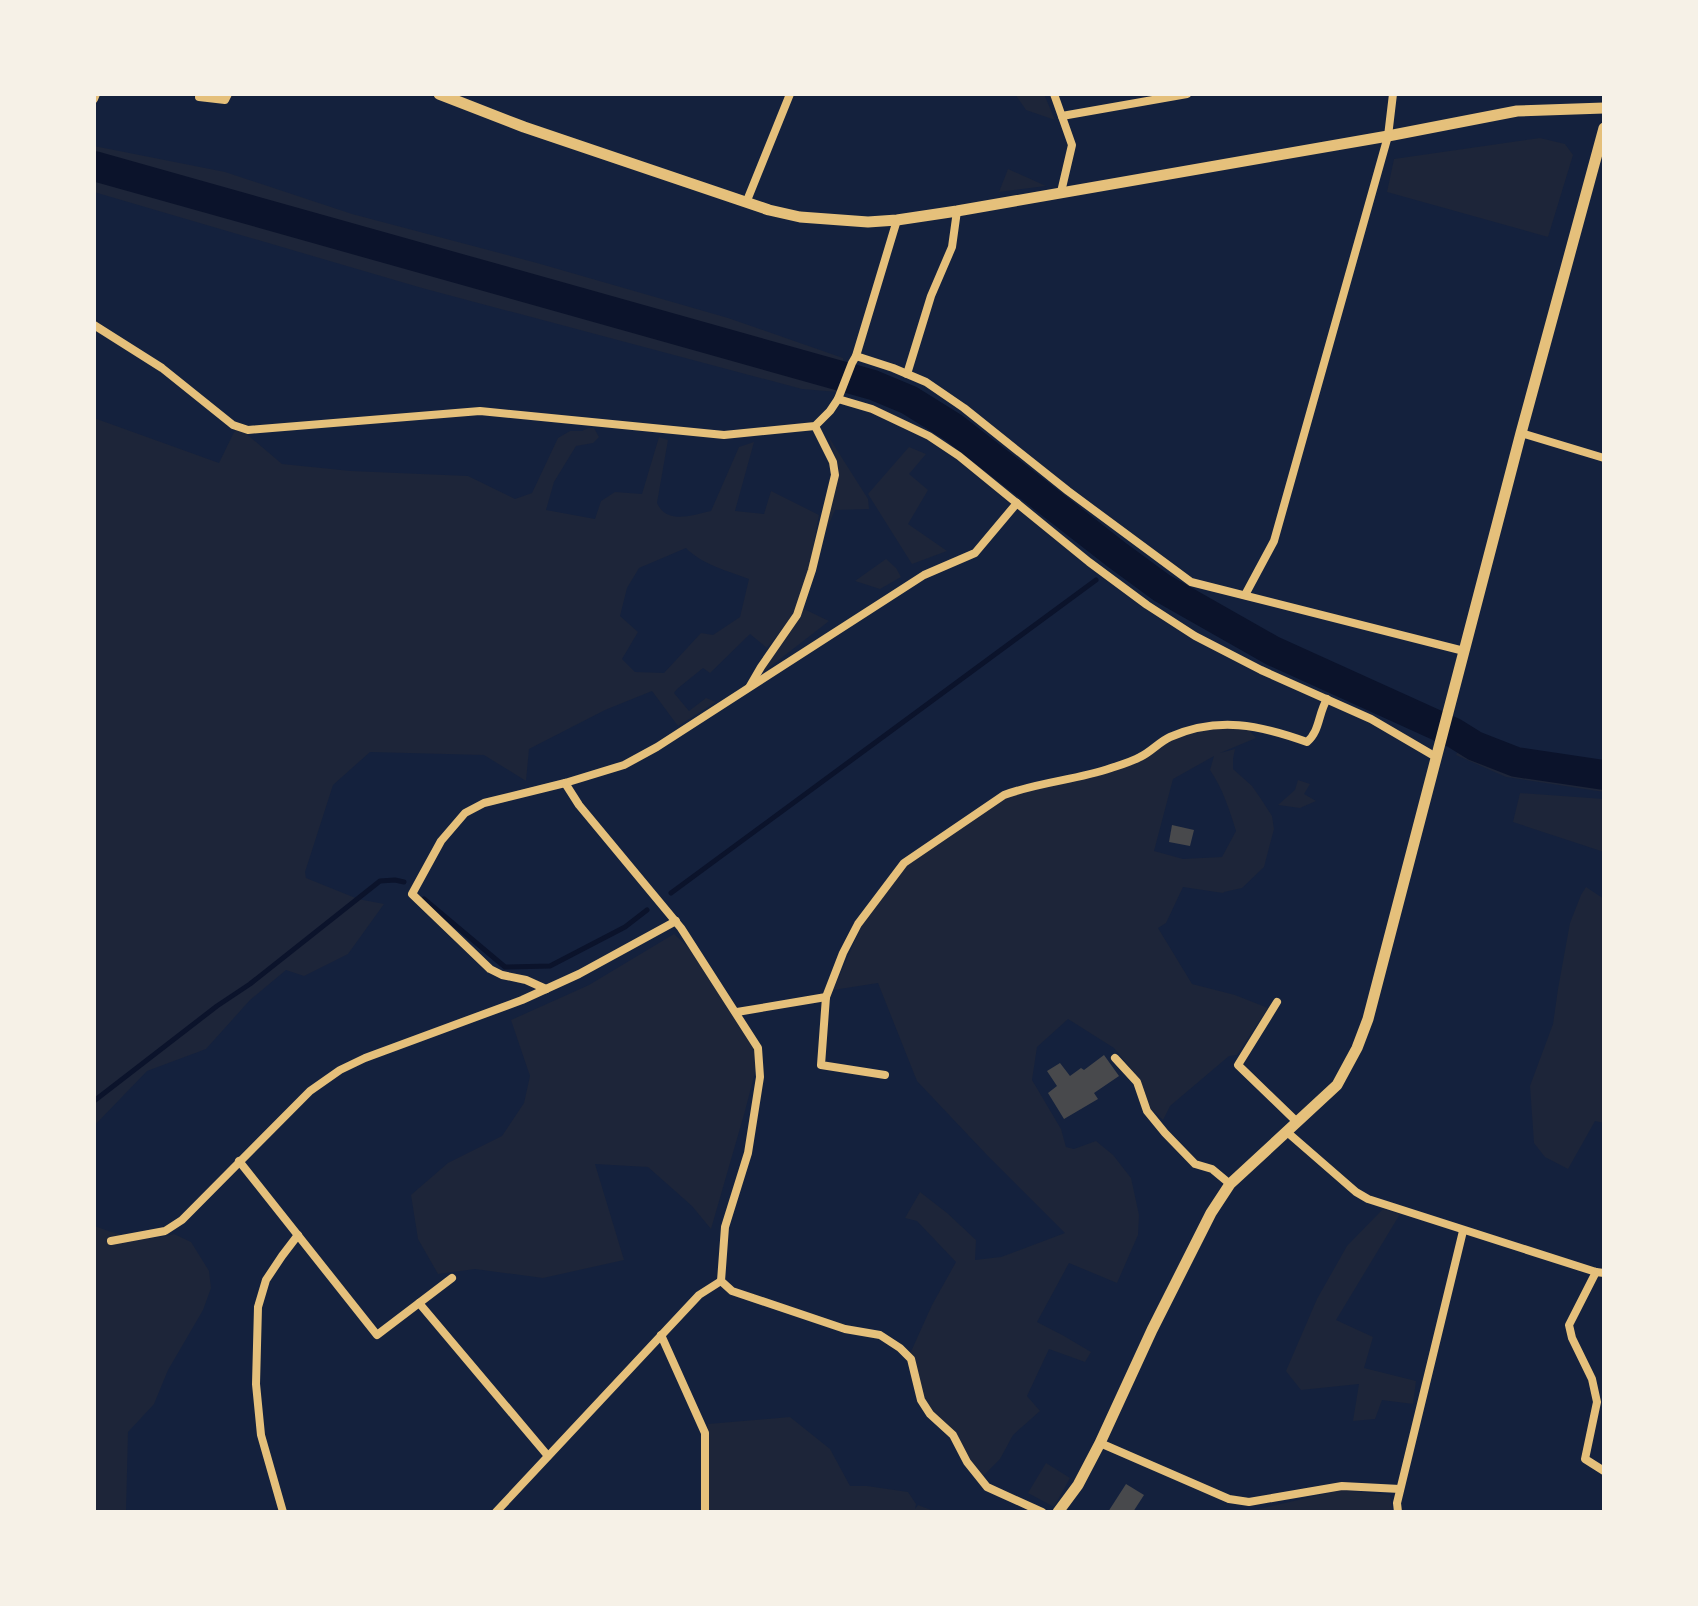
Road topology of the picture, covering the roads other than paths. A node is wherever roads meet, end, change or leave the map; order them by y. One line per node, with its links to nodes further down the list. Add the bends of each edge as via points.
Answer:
1 (228, 94): 7 (street, via 225,100)
2 (790, 94): 13 (street)
3 (1054, 94): 9 (street)
4 (1187, 94): 9 (street)
5 (1393, 94): 11 (street)
6 (443, 95): 13 (street)
7 (199, 97)
8 (1604, 108): 11 (street, via 1517,111)
9 (1062, 116): 12 (street, via 1072,145)
10 (1604, 128): 21 (street)
11 (1388, 136): 12 (street); 24 (street, via 1274,541)
12 (1061, 192): 14 (street)
13 (746, 203): 15 (street, via 800,217)
14 (957, 211): 15 (street); 18 (street, via 952,247)
15 (897, 220): 17 (street)
16 (94, 325): 20 (street, via 162,368 233,425 248,430 480,411 724,435)
17 (854, 359): 18 (street); 19 (street)
18 (907, 374): 24 (street, via 964,408 1191,582)
19 (838, 399): 20 (street); 23 (street, via 929,436)
20 (815, 426): 26 (street, via 835,475 812,570 797,615)
21 (1521, 433): 22 (street); 25 (street)
22 (1604, 458)
23 (1017, 503): 26 (street, via 975,553 924,575); 27 (street, via 1089,562 1195,636)
24 (1245, 595): 25 (street)
25 (1464, 651): 28 (street)
26 (747, 690): 29 (street, via 624,765)
27 (1327, 699): 28 (street); 32 (street, via 1315,735 1307,742 1244,725 1216,724 1167,738 1141,757 1109,769 1004,795 904,863 858,924)
28 (1437, 753): 37 (street, via 1357,1048 1337,1085)
29 (565, 783): 30 (street); 31 (street, via 484,803 465,813 441,841 412,894 490,969)
30 (676, 921): 31 (street); 34 (street)
31 (546, 989): 39 (street, via 340,1070 310,1091)
32 (826, 997): 34 (street); 36 (street, via 821,1065)
33 (1277, 1002): 37 (street, via 1238,1065)
34 (737, 1012): 46 (street, via 758,1048 760,1077 748,1153 725,1227)
35 (1115, 1058): 40 (street, via 1137,1082 1147,1111 1165,1133 1195,1164 1212,1169)
36 (885, 1075)
37 (1297, 1122): 38 (street)
38 (1287, 1132): 40 (street); 41 (street, via 1368,1199)
39 (239, 1161): 42 (street); 43 (street, via 165,1231)
40 (1230, 1184): 49 (street, via 1197,1238)
41 (1463, 1231): 44 (street); 52 (street)
42 (298, 1235): 47 (street, via 377,1335); 53 (street, via 266,1280 258,1307 261,1435)
43 (111, 1241)
44 (1600, 1273): 51 (street, via 1569,1325 1597,1402 1585,1459)
45 (452, 1278): 47 (street)
46 (721, 1281): 48 (street, via 699,1295); 56 (street, via 732,1291 845,1329 880,1335 900,1348 911,1359 921,1400 953,1435 987,1487)
47 (419, 1303): 50 (street)
48 (661, 1335): 50 (street); 55 (street, via 705,1433)
49 (1100, 1443): 52 (street, via 1229,1499 1249,1502 1342,1486); 57 (street)
50 (548, 1456): 54 (street)
51 (1604, 1471)
52 (1400, 1489): 58 (street)
53 (283, 1512)
54 (496, 1512)
55 (705, 1512)
56 (1042, 1512)
57 (1058, 1512)
58 (1398, 1512)

